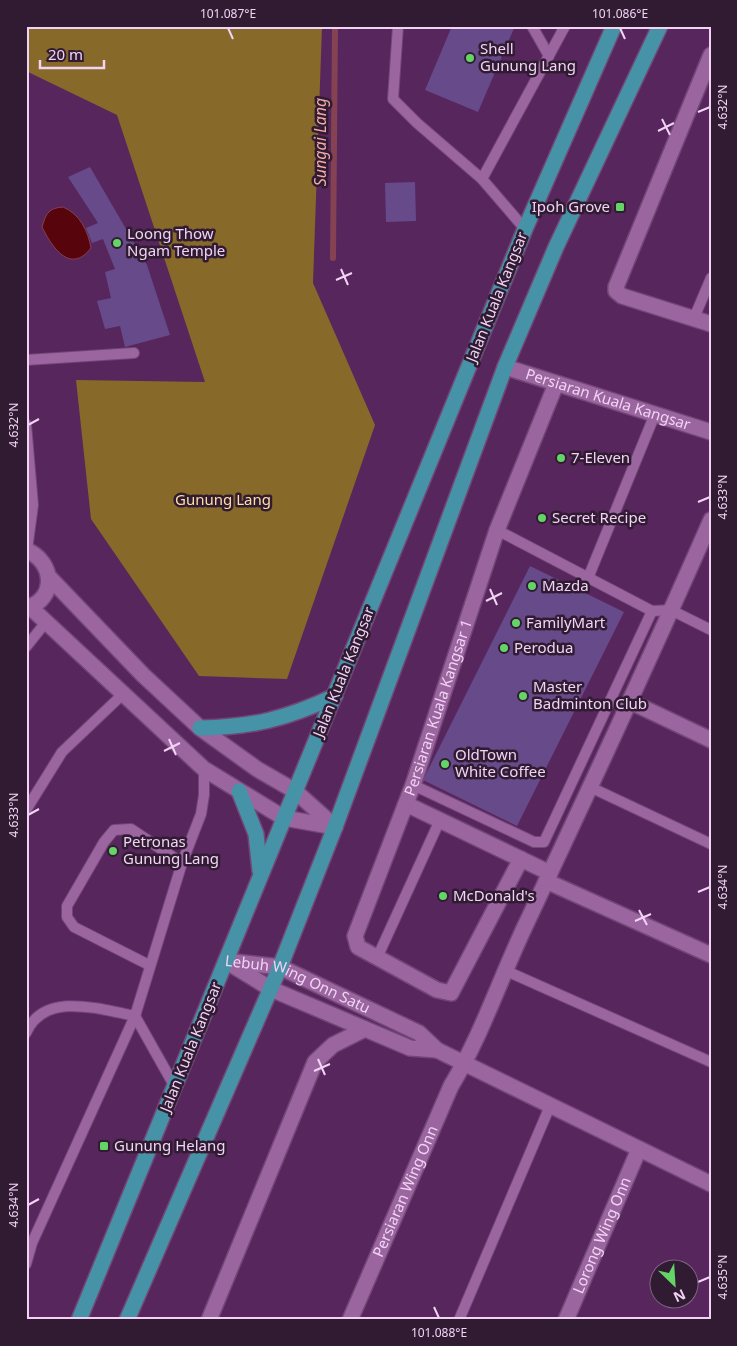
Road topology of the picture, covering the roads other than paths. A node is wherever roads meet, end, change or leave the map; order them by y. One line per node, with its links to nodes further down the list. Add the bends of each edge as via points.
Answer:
1 (398, 26): 8 (lane, via 393,99)
2 (532, 26): 6 (lane)
3 (564, 26): 6 (lane)
4 (614, 26): 9 (highway, Jalan Kuala Kangsar)
5 (660, 26): 15 (highway, via 556,247)
6 (549, 56): 8 (lane)
7 (711, 56): 11 (street, via 616,283 616,291 622,296)
8 (482, 179): 9 (lane)
9 (525, 229): 32 (highway, Jalan Kuala Kangsar)
10 (711, 278): 11 (lane)
11 (694, 318): 12 (street)
12 (711, 324)
13 (134, 353): 14 (lane)
14 (26, 360)
15 (506, 367): 16 (street, Persiaran Kuala Kangsar); 45 (highway)
16 (556, 384): 17 (street, Persiaran Kuala Kangsar); 21 (street, Persiaran Kuala Kangsar 1)
17 (655, 414): 19 (street, Persiaran Kuala Kangsar); 24 (lane)
18 (26, 424): 22 (lane, via 33,505)
19 (711, 432)
20 (711, 520): 26 (street, Persiaran Wing Onn)
21 (497, 530): 24 (lane); 37 (street, Persiaran Kuala Kangsar 1)
22 (26, 550): 23 (street, via 42,560)
23 (49, 577): 25 (street, via 44,594); 34 (street, via 142,675)
24 (588, 578): 27 (lane)
25 (28, 608): 28 (street)
26 (671, 610): 27 (lane); 29 (lane); 33 (street, Persiaran Wing Onn)
27 (652, 611): 37 (lane, via 544,842 534,842)
28 (46, 622): 30 (lane); 31 (street)
29 (711, 630)
30 (26, 647)
31 (123, 694): 36 (street); 42 (lane, via 62,752)
32 (335, 696): 34 (highway, via 267,722); 40 (highway, Jalan Kuala Kangsar)
33 (631, 702): 35 (street); 38 (street, Persiaran Wing Onn)
34 (200, 728): 40 (street, via 257,769)
35 (711, 740)
36 (204, 769): 39 (street); 48 (lane, via 200,814)
37 (413, 785): 41 (street, Persiaran Kuala Kangsar 1)
38 (590, 787): 46 (lane); 50 (street, Persiaran Wing Onn)
39 (239, 791): 43 (street); 49 (highway, via 256,834)
40 (295, 791): 43 (highway, Jalan Kuala Kangsar); 45 (street)
41 (406, 804): 44 (street); 52 (street, Persiaran Kuala Kangsar 1, via 356,936 358,947)
42 (26, 810)
43 (284, 818): 45 (street); 49 (highway, Jalan Kuala Kangsar)
44 (440, 820): 47 (street); 52 (lane)
45 (335, 827): 55 (highway)
46 (711, 844)
47 (521, 859): 50 (street); 52 (street, Persiaran Kuala Kangsar 1, via 454,990 449,993 436,990)
48 (182, 862): 54 (lane); 54 (lane, via 131,829 114,830 67,906 67,917 74,927)
49 (260, 875): 53 (highway, Jalan Kuala Kangsar)
50 (548, 877): 51 (street); 56 (street, Persiaran Wing Onn)
51 (711, 955)
52 (377, 958)
53 (226, 961): 55 (street, Lebuh Wing Onn Satu); 57 (street, Lebuh Wing Onn Satu); 64 (highway, Jalan Kuala Kangsar)
54 (149, 966): 58 (lane)
55 (280, 967): 57 (highway); 61 (street, Lebuh Wing Onn Satu, via 419,1033)
56 (504, 970): 62 (lane); 63 (street, Persiaran Wing Onn)
57 (271, 989): 59 (street, Lebuh Wing Onn Satu); 71 (highway)
58 (135, 1016): 60 (lane, via 66,1006 48,1009 34,1018); 64 (lane); 68 (lane)
59 (365, 1029): 61 (street, Lebuh Wing Onn Satu, via 410,1048); 72 (street, via 332,1045 315,1062)
60 (26, 1033)
61 (437, 1050): 63 (street, Lebuh Wing Onn Satu)
62 (711, 1062)
63 (465, 1064): 65 (street, Lebuh Wing Onn Satu); 73 (street, Persiaran Wing Onn, via 451,1086)
64 (175, 1088): 70 (highway, Jalan Kuala Kangsar)
65 (550, 1106): 66 (street, Lebuh Wing Onn Satu); 74 (lane)
66 (639, 1149): 67 (street, Lebuh Wing Onn Satu); 75 (street, Lorong Wing Onn)
67 (711, 1184)
68 (29, 1241): 69 (lane)
69 (26, 1264)
70 (79, 1320)
71 (127, 1320)
72 (209, 1320)
73 (350, 1320)
74 (459, 1320)
75 (566, 1320)

